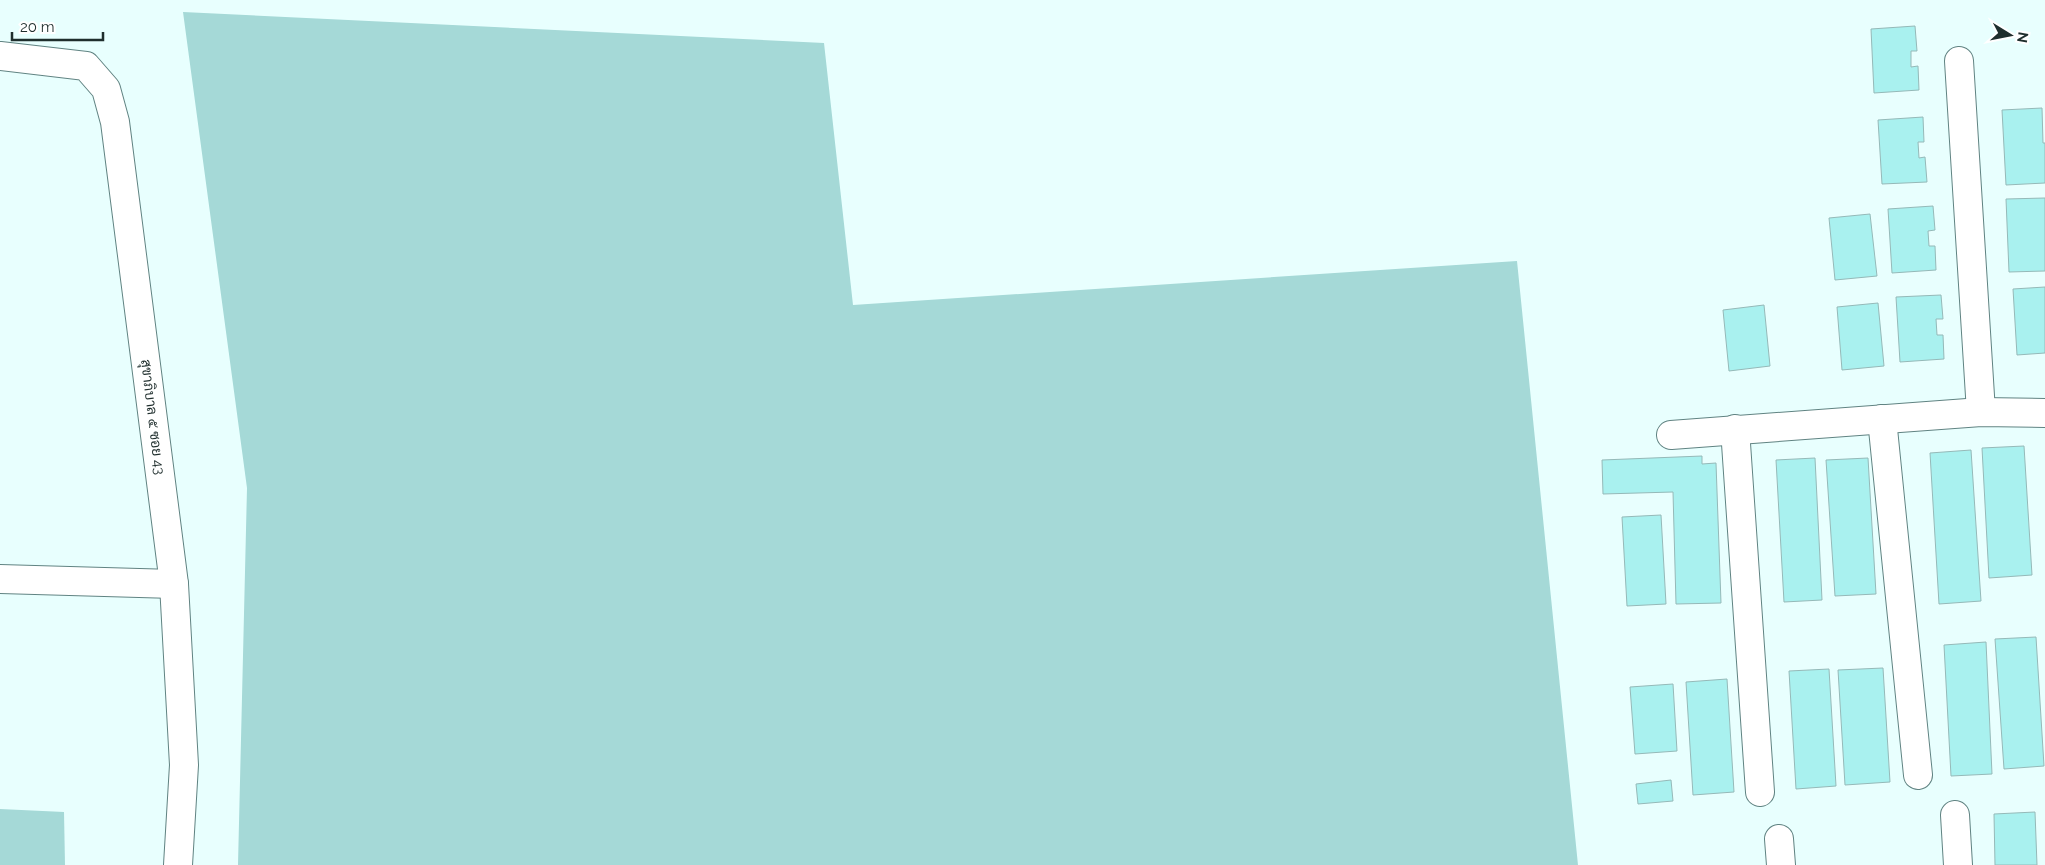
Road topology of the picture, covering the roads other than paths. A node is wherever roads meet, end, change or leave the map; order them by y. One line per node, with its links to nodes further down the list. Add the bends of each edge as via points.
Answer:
1 (0, 56): 9 (street, สุขาภิบาล ๕ ซอย 43, via 86,66 106,89 115,122)
2 (1959, 61): 3 (street)
3 (1981, 412): 4 (street); 5 (street)
4 (2045, 413)
5 (1882, 419): 6 (street); 10 (street)
6 (1734, 429): 7 (street); 11 (street)
7 (1671, 435)
8 (0, 579): 9 (street)
9 (174, 584): 13 (street, สุขาภิบาล ๕ ซอย 43, via 184,765)
10 (1918, 775)
11 (1760, 792)
12 (1955, 815): 14 (street)
13 (178, 865)
14 (1958, 865)

